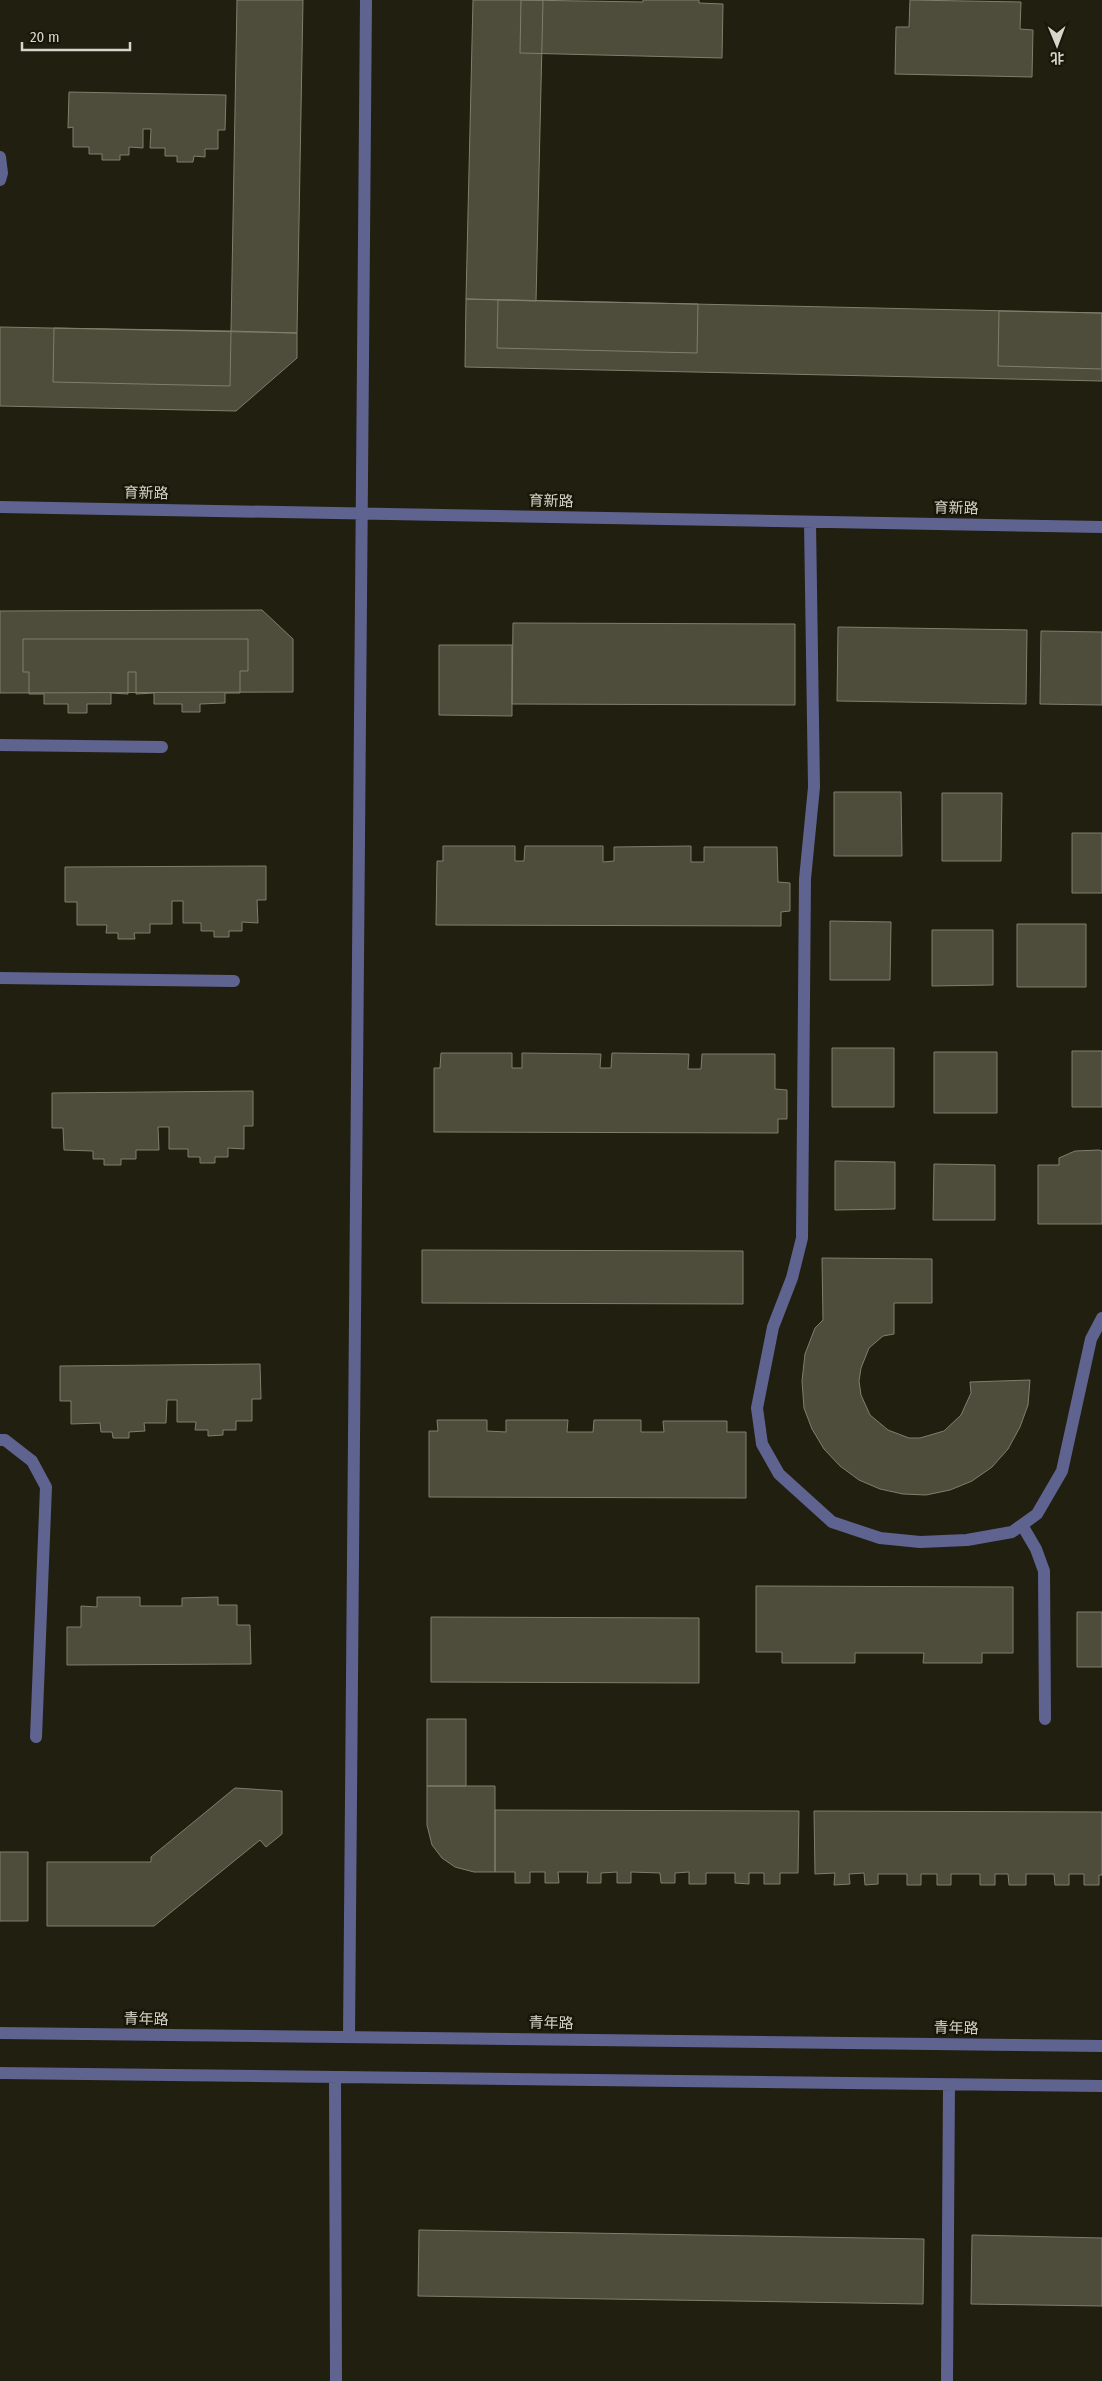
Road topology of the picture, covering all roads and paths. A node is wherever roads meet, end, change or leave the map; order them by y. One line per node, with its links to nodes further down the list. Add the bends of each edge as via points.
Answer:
1 (366, 0): 5 (street)
2 (0, 156): 3 (street)
3 (0, 180)
4 (0, 507): 5 (street, 育新路)
5 (362, 514): 6 (street, 育新路); 18 (street)
6 (810, 522): 7 (street, 育新路); 14 (street, via 814,787 805,879 802,1238 792,1278 773,1327 757,1408 762,1444 779,1474 832,1522 880,1538 920,1542 967,1540 1012,1532)
7 (1102, 527)
8 (0, 745): 9 (street)
9 (162, 747)
10 (0, 978): 11 (street)
11 (234, 981)
12 (1102, 1318): 14 (street, via 1091,1339 1062,1471 1037,1514)
13 (0, 1440): 16 (street, via 5,1440 32,1461 46,1487)
14 (1022, 1525): 15 (street, via 1044,1571)
15 (1045, 1719)
16 (36, 1736)
17 (0, 2033): 18 (street, 青年路)
18 (349, 2037): 19 (street, 青年路)
19 (1102, 2046)
20 (0, 2073): 21 (street)
21 (335, 2077): 22 (street); 24 (street)
22 (949, 2084): 23 (street); 25 (street)
23 (1102, 2086)
24 (336, 2381)
25 (947, 2381)

